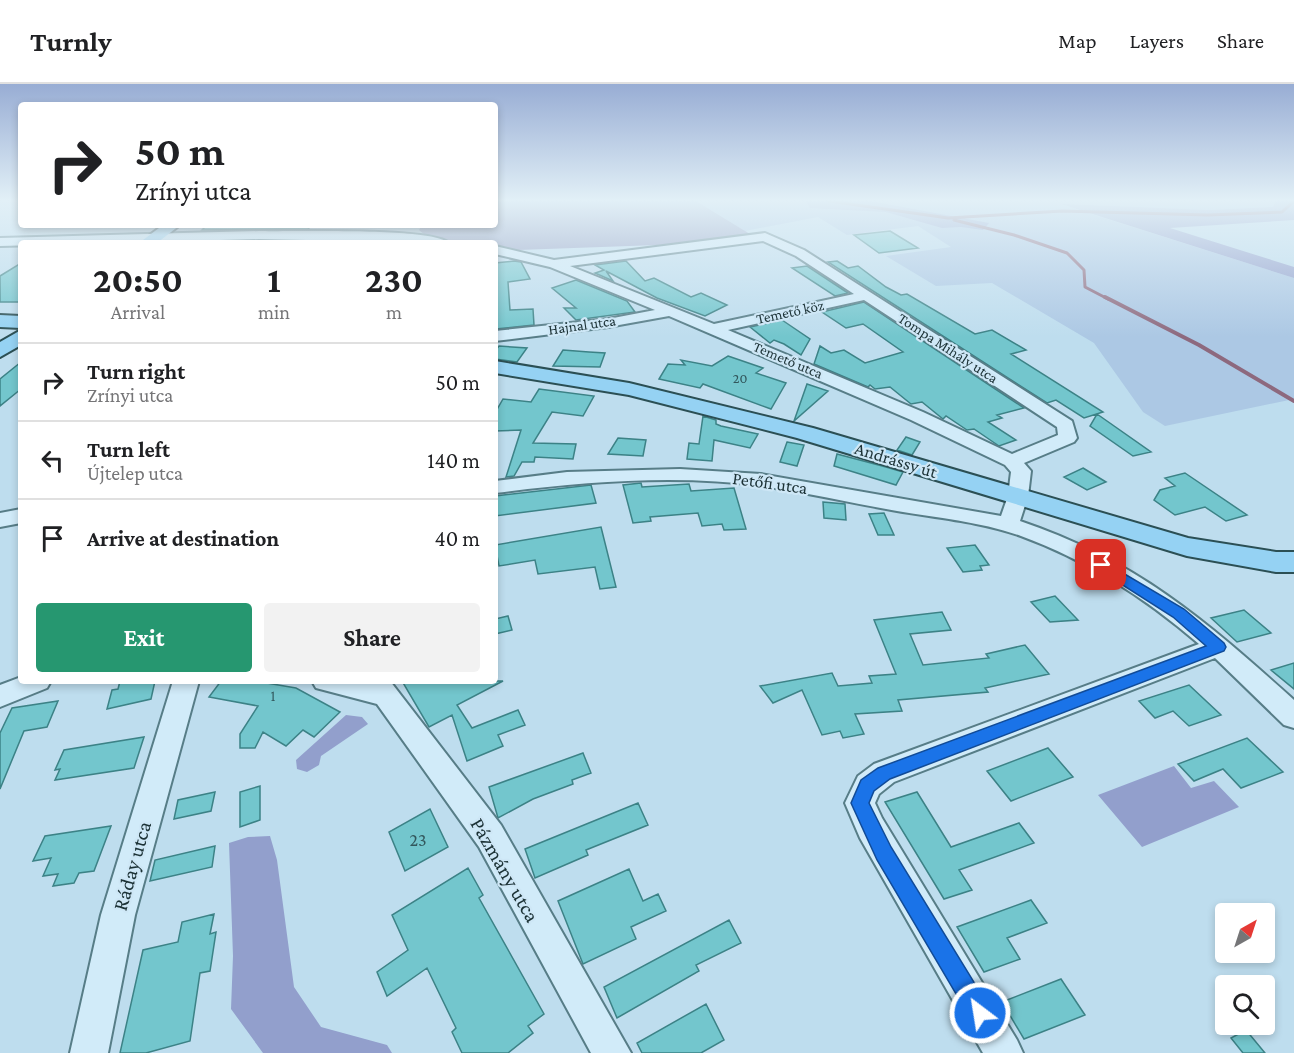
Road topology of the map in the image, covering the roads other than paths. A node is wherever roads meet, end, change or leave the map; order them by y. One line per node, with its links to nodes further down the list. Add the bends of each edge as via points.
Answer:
1 (693, 246): 4 (street, Tompa Mihály utca)
2 (785, 246): 5 (street, Tompa Mihály utca)
3 (498, 251): 4 (street, Temető utca)
4 (554, 264): 6 (street, Temető utca)
5 (867, 296): 9 (street, Temető köz); 14 (street, Tompa Mihály utca, via 1066,425 1068,438)
6 (668, 312): 9 (street, Temető utca); 10 (street, Hajnal utca)
7 (0, 321): 8 (main road)
8 (18, 322)
9 (713, 329): 14 (street, Temető utca)
10 (498, 336)
11 (18, 338): 12 (main road)
12 (0, 351)
13 (498, 367): 16 (main road, Andrássy út, via 629,389 805,433)
14 (1012, 461): 16 (street, via 1021,471)
15 (498, 487): 19 (street, Petőfi utca, via 567,478 681,474 761,480)
16 (1018, 496): 19 (street); 20 (main road, Andrássy út, via 1187,548)
17 (18, 517): 18 (street)
18 (0, 520)
19 (1008, 524): 21 (street, Petőfi utca, via 1040,534 1121,575 1179,613)
20 (1294, 562)
21 (1218, 647): 27 (street, Petőfi utca); 30 (street, via 884,773 868,785 860,803 871,828)
22 (30, 684): 26 (street)
23 (185, 684): 28 (street, Ráday utca, via 118,915)
24 (349, 684): 25 (street)
25 (380, 688): 29 (street, Pázmány utca, via 490,836)
26 (0, 696)
27 (1294, 717)
28 (89, 1053)
29 (612, 1053)
30 (1004, 1053)

